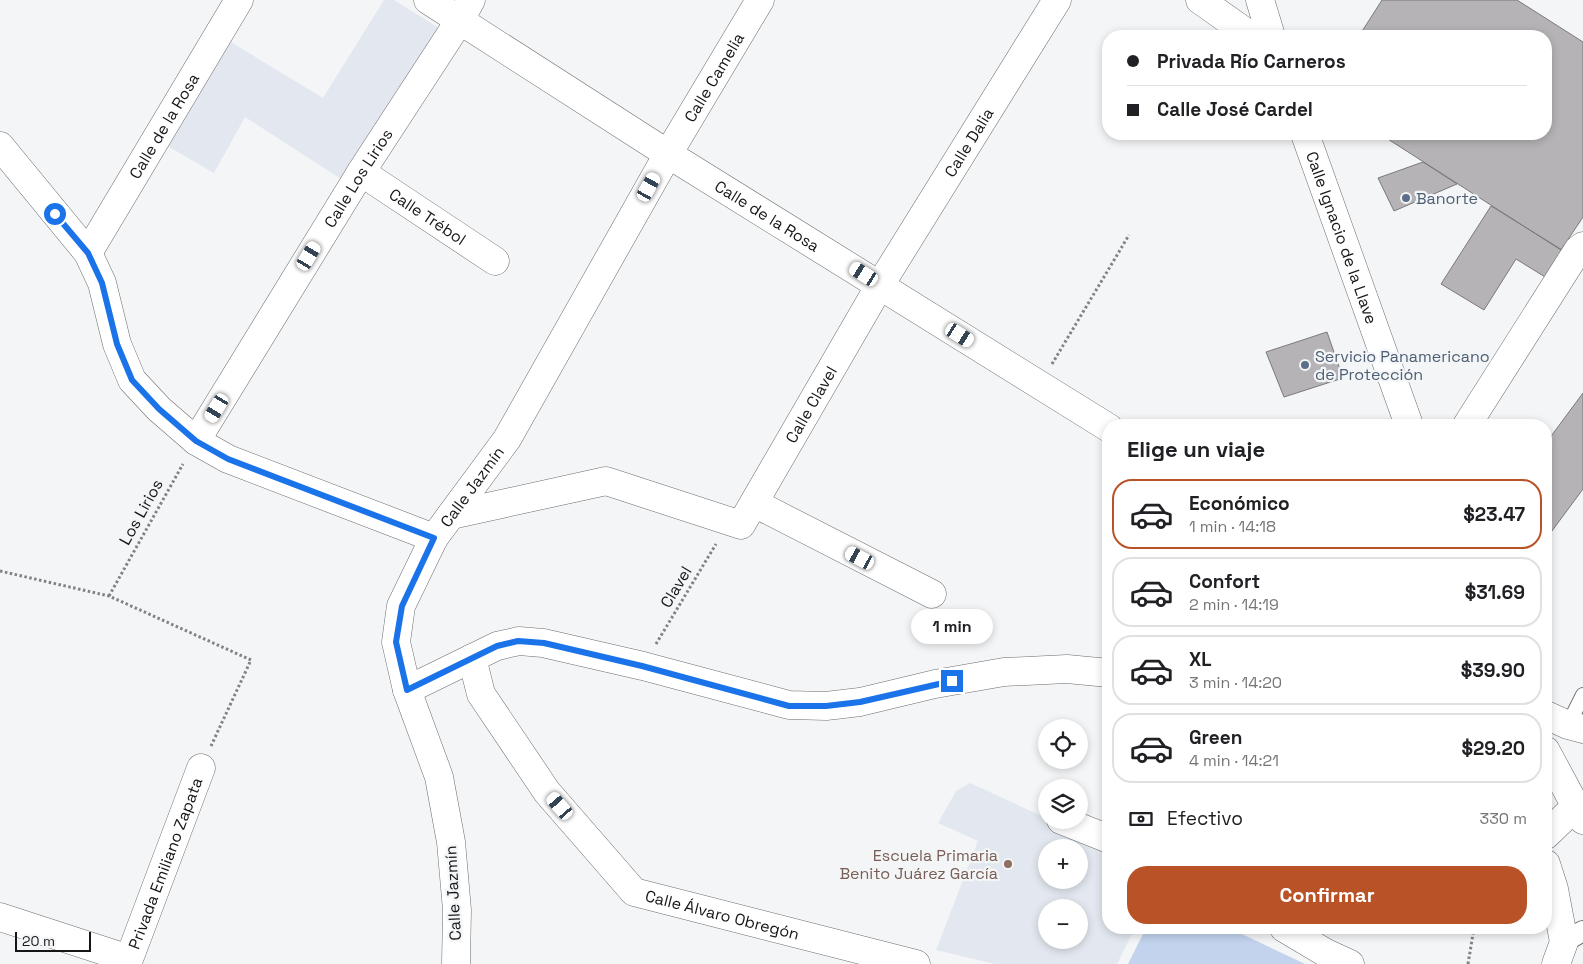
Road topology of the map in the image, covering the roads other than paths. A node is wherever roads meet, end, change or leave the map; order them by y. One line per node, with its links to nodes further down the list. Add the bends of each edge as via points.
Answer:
1 (239, 0): 15 (street, Calle de la Rosa)
2 (428, 0): 7 (street, Calle de la Rosa)
3 (760, 0): 12 (street, Calle Camelia)
4 (1057, 0): 17 (street, Calle Dalia)
5 (1200, 0): 8 (street)
6 (1260, 0): 9 (street)
7 (465, 10): 12 (street, Calle de la Rosa); 13 (street, Calle Los Lirios)
8 (1242, 30)
9 (1269, 30)
10 (1307, 140): 18 (street, Calle Ignacio de la Llave)
11 (0, 146): 15 (street)
12 (668, 154): 17 (street, Calle de la Rosa); 22 (street, Calle Jazmín, via 507,439)
13 (361, 172): 16 (street, Calle Trébol); 21 (street, Calle Los Lirios)
14 (1583, 246): 19 (street)
15 (88, 253): 21 (street, via 102,283 117,344 132,380)
16 (494, 261)
17 (880, 285): 20 (street, Calle de la Rosa); 23 (street, Calle Clavel)
18 (1407, 419)
19 (1471, 419)
20 (1102, 424)
21 (196, 441): 24 (street, via 228,459)
22 (450, 514): 23 (street, via 606,481); 24 (street, Calle Jazmín)
23 (742, 516): 25 (street)
24 (434, 538): 28 (street, Calle Jazmín, via 402,606 396,642)
25 (932, 594)
26 (472, 658): 27 (street, via 497,646 518,641 544,643 789,706 860,702 1004,672 1067,669); 28 (street); 43 (street, Calle Álvaro Obregón, via 481,694 547,792 634,892)
27 (1102, 672)
28 (407, 690): 42 (street, Calle Jazmín, via 439,777 452,842 457,910)
29 (1583, 695): 30 (lane)
30 (1566, 723)
31 (1552, 761): 33 (street)
32 (200, 768): 38 (street, Privada Emiliano Zapata, via 129,959)
33 (1581, 808): 35 (street)
34 (1084, 829): 36 (street)
35 (1552, 830)
36 (1102, 836)
37 (1552, 883): 40 (street)
38 (0, 917)
39 (1293, 934): 41 (street)
40 (1568, 946)
41 (1333, 960)
42 (456, 964)
43 (916, 964)

